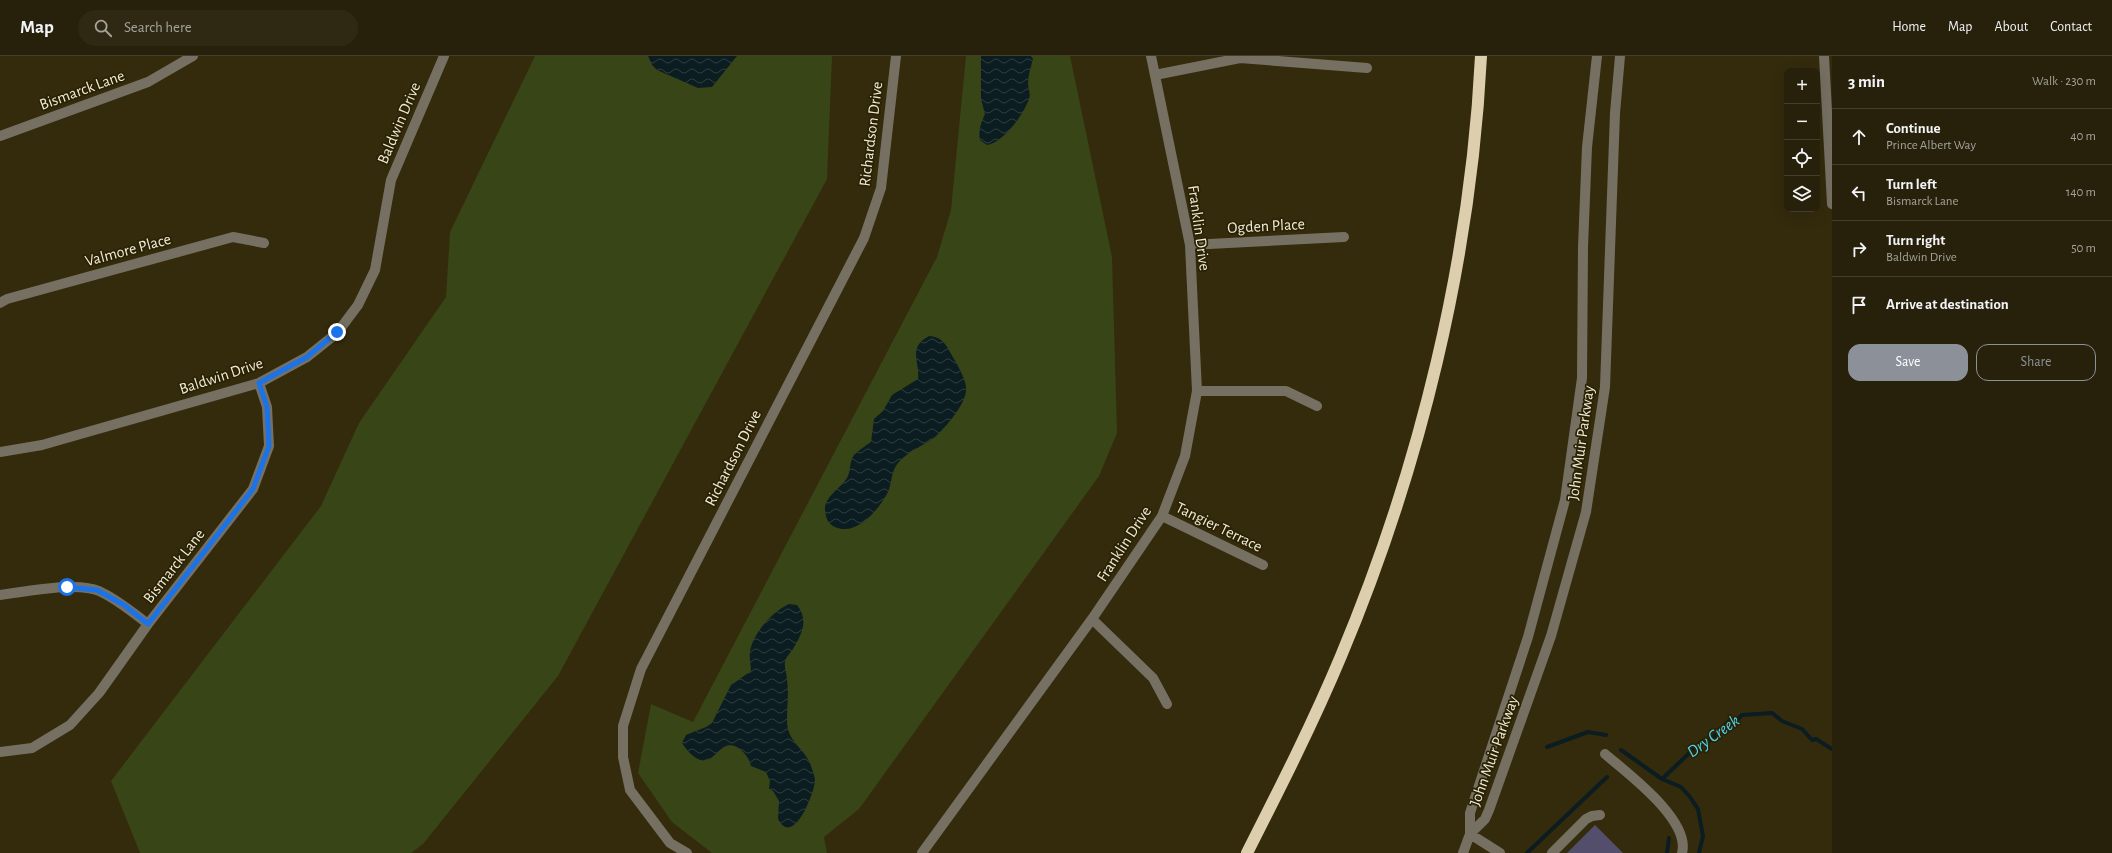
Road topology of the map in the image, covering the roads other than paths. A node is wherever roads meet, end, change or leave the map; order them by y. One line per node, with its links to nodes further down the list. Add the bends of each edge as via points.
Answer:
1 (193, 56): 11 (street, Bismarck Lane, via 148,82)
2 (444, 56): 17 (street, Baldwin Drive, via 391,180 375,270 358,305 337,332 307,357)
3 (896, 56): 31 (street, Richardson Drive, via 881,188 864,238 641,669 623,726 623,757 630,790 670,843)
4 (1151, 56): 10 (street, Franklin Drive)
5 (1481, 56): 33 (highway, via 1479,108 1461,244 1441,347 1413,450 1370,582 1341,655)
6 (1597, 56): 30 (street, John Muir Parkway, via 1587,147 1582,378 1565,500 1528,637 1470,813)
7 (1620, 56): 30 (street, John Muir Parkway, via 1615,113 1605,386 1586,512 1551,636 1486,819)
8 (1824, 56): 12 (street)
9 (1367, 68): 10 (street, via 1240,58)
10 (1156, 75): 15 (street, Franklin Drive)
11 (0, 136)
12 (1832, 204)
13 (1344, 237): 15 (street, Ogden Place)
14 (264, 243): 16 (street, Valmore Place, via 233,237)
15 (1190, 245): 18 (street, Franklin Drive)
16 (0, 303)
17 (259, 383): 20 (street, Baldwin Drive, via 42,445); 25 (street, Bismarck Lane, via 267,407 269,446 253,489)
18 (1197, 391): 19 (street, via 1286,391); 21 (street, Franklin Drive, via 1185,456)
19 (1317, 406)
20 (0, 452)
21 (1162, 516): 22 (street, Tangier Terrace); 24 (street, Franklin Drive)
22 (1263, 565)
23 (0, 595): 25 (street, via 67,587 97,590 124,605)
24 (1092, 619): 26 (street, via 1153,678); 32 (street, Franklin Drive)
25 (148, 624): 27 (street, Bismarck Lane, via 99,693 70,725 32,748)
26 (1167, 704)
27 (0, 752)
28 (1605, 754): 37 (street, via 1661,805 1675,822 1682,839)
29 (1600, 815): 36 (street, via 1586,819)
30 (1470, 834): 34 (street); 35 (street)
31 (687, 853)
32 (922, 853)
33 (1247, 853)
34 (1463, 853)
35 (1500, 853)
36 (1552, 853)
37 (1682, 853)

